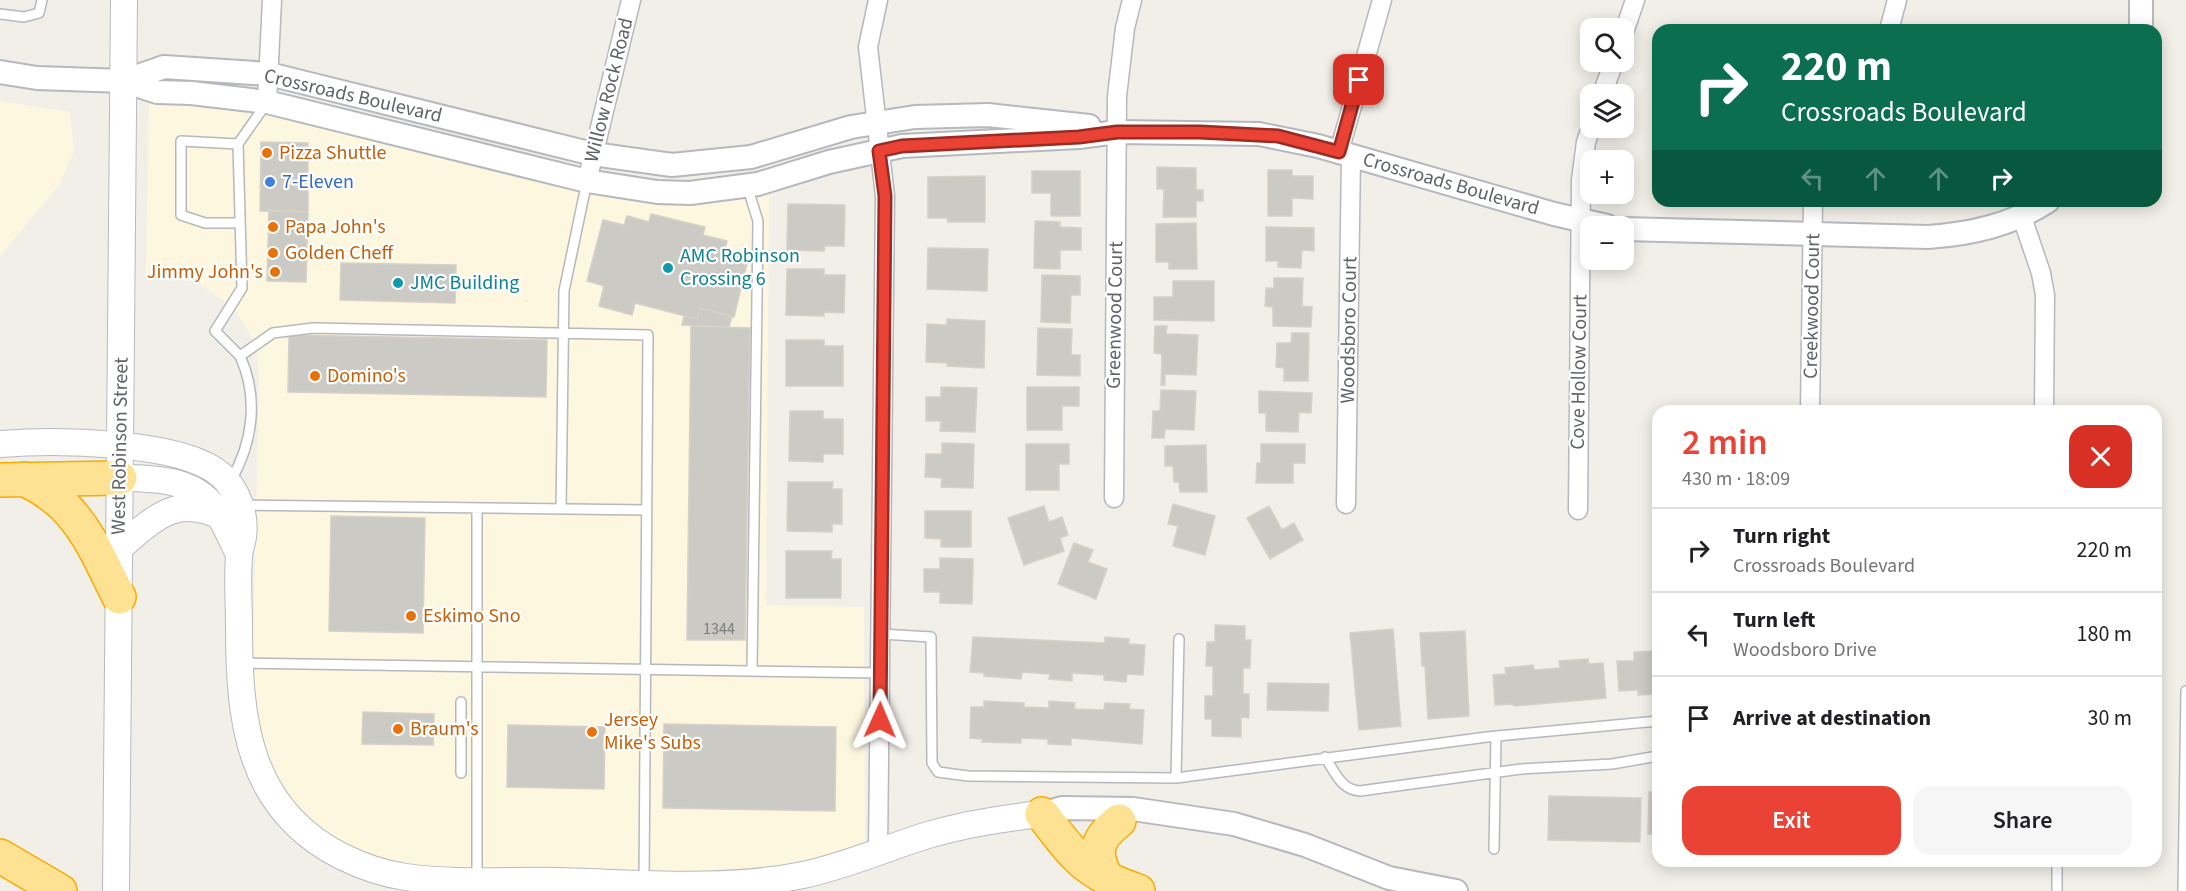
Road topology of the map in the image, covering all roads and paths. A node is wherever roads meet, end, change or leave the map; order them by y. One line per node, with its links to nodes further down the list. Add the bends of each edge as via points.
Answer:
1 (42, 0): 11 (lane, via 39,13 32,16)
2 (124, 0): 17 (main road, West Robinson Street)
3 (272, 0): 16 (street)
4 (631, 0): 26 (street, Willow Rock Road)
5 (878, 0): 19 (street, via 868,47)
6 (1132, 0): 20 (street, Greenwood Court, via 1120,64)
7 (1382, 0): 25 (street, Woodsboro Court)
8 (1635, 0): 12 (street)
9 (1897, 0): 13 (street)
10 (2141, 0): 14 (street)
11 (0, 14)
12 (1629, 18)
13 (1891, 24)
14 (2140, 24)
15 (0, 72): 17 (street, via 37,78)
16 (269, 74): 17 (street, Crossroads Boulevard, via 164,67); 18 (street); 21 (street, Crossroads Boulevard)
17 (124, 81): 18 (street, Crossroads Boulevard, via 157,92); 43 (main road, West Robinson Street)
18 (267, 102): 21 (street, Crossroads Boulevard); 23 (lane)
19 (876, 123): 20 (street, Crossroads Boulevard, via 915,117 988,115); 24 (street); 26 (street, Crossroads Boulevard, via 733,161 672,165)
20 (1117, 132): 24 (street, Crossroads Boulevard, via 902,146); 25 (street, Crossroads Boulevard, via 1259,134); 46 (street, Greenwood Court)
21 (452, 133): 26 (street, Crossroads Boulevard); 27 (street, Crossroads Boulevard)
22 (1589, 138): 31 (street, Cove Hollow Court, via 1582,170)
23 (238, 144): 34 (lane); 34 (lane, via 181,141 181,215 205,223)
24 (879, 151): 28 (street, Crossroads Boulevard); 55 (street, via 885,196)
25 (1345, 153): 33 (street, Crossroads Boulevard); 48 (street, Woodsboro Court)
26 (593, 154): 27 (street, Willow Rock Road)
27 (587, 181): 28 (street, Crossroads Boulevard, via 657,192 690,193); 38 (lane, via 564,291)
28 (747, 186): 60 (lane, via 758,221)
29 (1814, 207): 36 (street, Creekwood Court)
30 (2039, 207): 32 (street)
31 (1581, 216)
32 (2022, 217): 36 (street, via 1973,232 1928,237); 41 (street, via 2042,273 2045,295)
33 (1580, 221)
34 (240, 224): 39 (lane, via 242,288 215,331)
35 (1634, 229): 36 (street)
36 (1813, 235): 40 (street, Creekwood Court)
37 (1580, 270): 52 (street, Cove Hollow Court)
38 (563, 332): 39 (lane, via 297,328 273,333); 50 (lane); 51 (lane, via 648,335)
39 (240, 356): 47 (lane, via 251,394 250,435)
40 (1810, 405)
41 (2044, 405)
42 (0, 444): 43 (main road)
43 (120, 446): 44 (main road, West Robinson Street); 47 (main road, via 185,456 211,468)
44 (120, 478): 45 (highway); 47 (main road, via 162,479 182,484 202,496); 53 (main road, West Robinson Street)
45 (12, 479): 54 (highway, via 45,488 72,513)
46 (1114, 498)
47 (230, 502): 49 (lane); 53 (main road, via 168,511); 57 (main road, via 243,530 239,554)
48 (1346, 504)
49 (477, 508): 50 (lane); 58 (lane)
50 (561, 509): 51 (lane)
51 (647, 510): 59 (lane)
52 (1578, 510)
53 (119, 548): 54 (main road, West Robinson Street)
54 (119, 597): 83 (main road, West Robinson Street)
55 (881, 634): 61 (street); 71 (lane, via 931,638 932,763 938,772 968,776)
56 (1179, 639): 71 (lane)
57 (239, 663): 58 (lane); 80 (main road, via 242,714 252,754 271,792 304,830 341,856 388,874)
58 (477, 666): 59 (lane); 80 (lane)
59 (647, 669): 60 (lane); 81 (lane)
60 (752, 670): 61 (lane)
61 (881, 673): 76 (street)
62 (2186, 691): 66 (lane)
63 (461, 702): 69 (lane)
64 (1652, 722): 65 (lane)
65 (1496, 736): 67 (lane); 70 (lane)
66 (2185, 739): 87 (lane)
67 (1325, 757): 70 (lane, via 1349,790); 71 (lane)
68 (1652, 757): 70 (lane)
69 (461, 773)
70 (1496, 773): 75 (lane)
71 (1176, 778)
72 (1042, 814): 73 (street, via 1062,808 1133,809); 74 (street, via 1063,821); 76 (main road, via 957,827); 79 (highway, via 1077,860)
73 (1201, 819): 74 (street); 85 (street, via 1270,833 1389,878)
74 (1119, 821): 79 (highway, via 1105,832 1098,849)
75 (1494, 849)
76 (878, 853): 81 (main road, via 823,870 755,882)
77 (0, 856): 82 (highway)
78 (2058, 867): 86 (lane)
79 (1107, 879): 84 (highway)
80 (477, 880): 81 (main road)
81 (644, 883)
82 (60, 891)
83 (116, 891)
84 (1138, 891)
85 (1456, 891)
86 (2057, 891)
87 (2183, 891)

